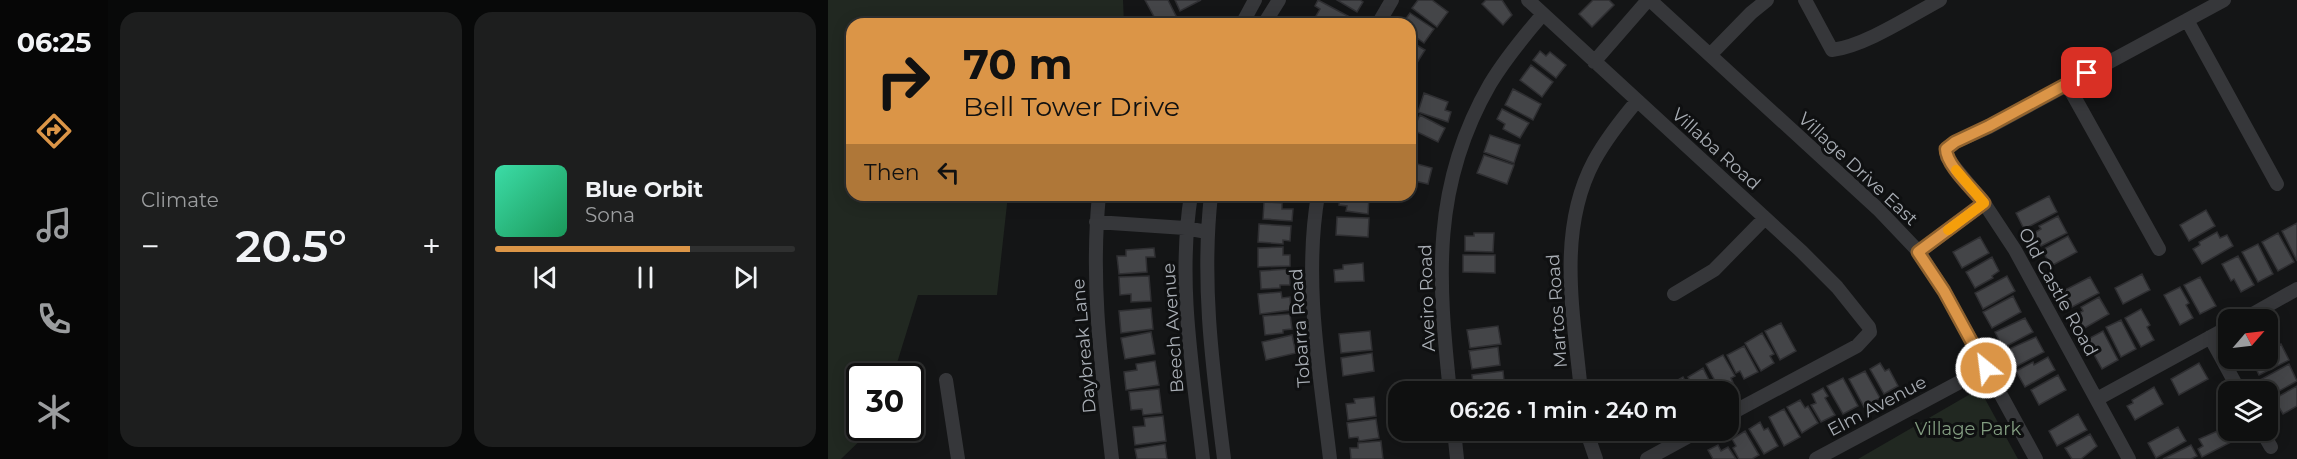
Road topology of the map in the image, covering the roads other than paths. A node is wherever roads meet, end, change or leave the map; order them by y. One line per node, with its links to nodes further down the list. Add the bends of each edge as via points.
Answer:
1 (1255, 0): 11 (street)
2 (1279, 0): 12 (street)
3 (1392, 0): 13 (street)
4 (1528, 0): 10 (street, Villaba Road)
5 (1649, 0): 15 (street, Village Drive East); 16 (street)
6 (1767, 0): 15 (street)
7 (1805, 0): 8 (street, via 1832,50 1849,47)
8 (1940, 0)
9 (2224, 0): 14 (street)
10 (1543, 14): 16 (street, Villaba Road); 38 (street, Aveiro Road, via 1491,82 1471,120 1452,176 1440,274)
11 (1245, 18)
12 (1268, 18)
13 (1382, 18)
14 (2187, 20): 17 (street); 19 (street)
15 (1710, 54): 30 (street, Village Drive East, via 1878,209)
16 (1594, 62): 18 (street, Villaba Road)
17 (2067, 84): 24 (street, Old Castle Road, via 1946,149 1947,157); 29 (street)
18 (1636, 101): 25 (street, Villaba Road); 39 (street, Martos Road, via 1592,163 1574,217 1570,281)
19 (2277, 184)
20 (1098, 201): 26 (street, Daybreak Lane)
21 (1190, 201): 27 (street, Beech Avenue)
22 (1210, 201): 28 (street, Beech Avenue)
23 (1317, 201): 53 (street, Tobarra Road, via 1313,237 1314,299)
24 (1984, 203): 30 (street); 41 (street, Old Castle Road, via 2015,250)
25 (1765, 218): 32 (street, via 1714,270); 42 (street, Villaba Road, via 1837,287 1870,332 1857,346)
26 (1096, 222): 27 (street); 50 (street, Daybreak Lane, via 1096,324)
27 (1185, 228): 28 (street); 51 (street, Beech Avenue, via 1189,347)
28 (1207, 232): 52 (street, Beech Avenue, via 1206,292)
29 (2159, 249)
30 (1918, 252): 36 (street, Village Drive East)
31 (2297, 289): 33 (street)
32 (1674, 294)
33 (2262, 309)
34 (2218, 333): 35 (street)
35 (2210, 337): 40 (street); 41 (street)
36 (1986, 368): 48 (street, Elm Avenue); 57 (street, Village Drive East)
37 (946, 380): 49 (street)
38 (1449, 381)
39 (1580, 381)
40 (2234, 381)
41 (2097, 399): 58 (street, Old Castle Road)
42 (1739, 410)
43 (1456, 441): 54 (street)
44 (1590, 441): 55 (street)
45 (1680, 441): 56 (street)
46 (2267, 441): 47 (street)
47 (2271, 447)
48 (1819, 458)
49 (958, 459)
50 (1112, 459)
51 (1203, 459)
52 (1224, 459)
53 (1330, 459)
54 (1458, 459)
55 (1596, 459)
56 (1647, 459)
57 (2036, 459)
58 (2129, 459)

